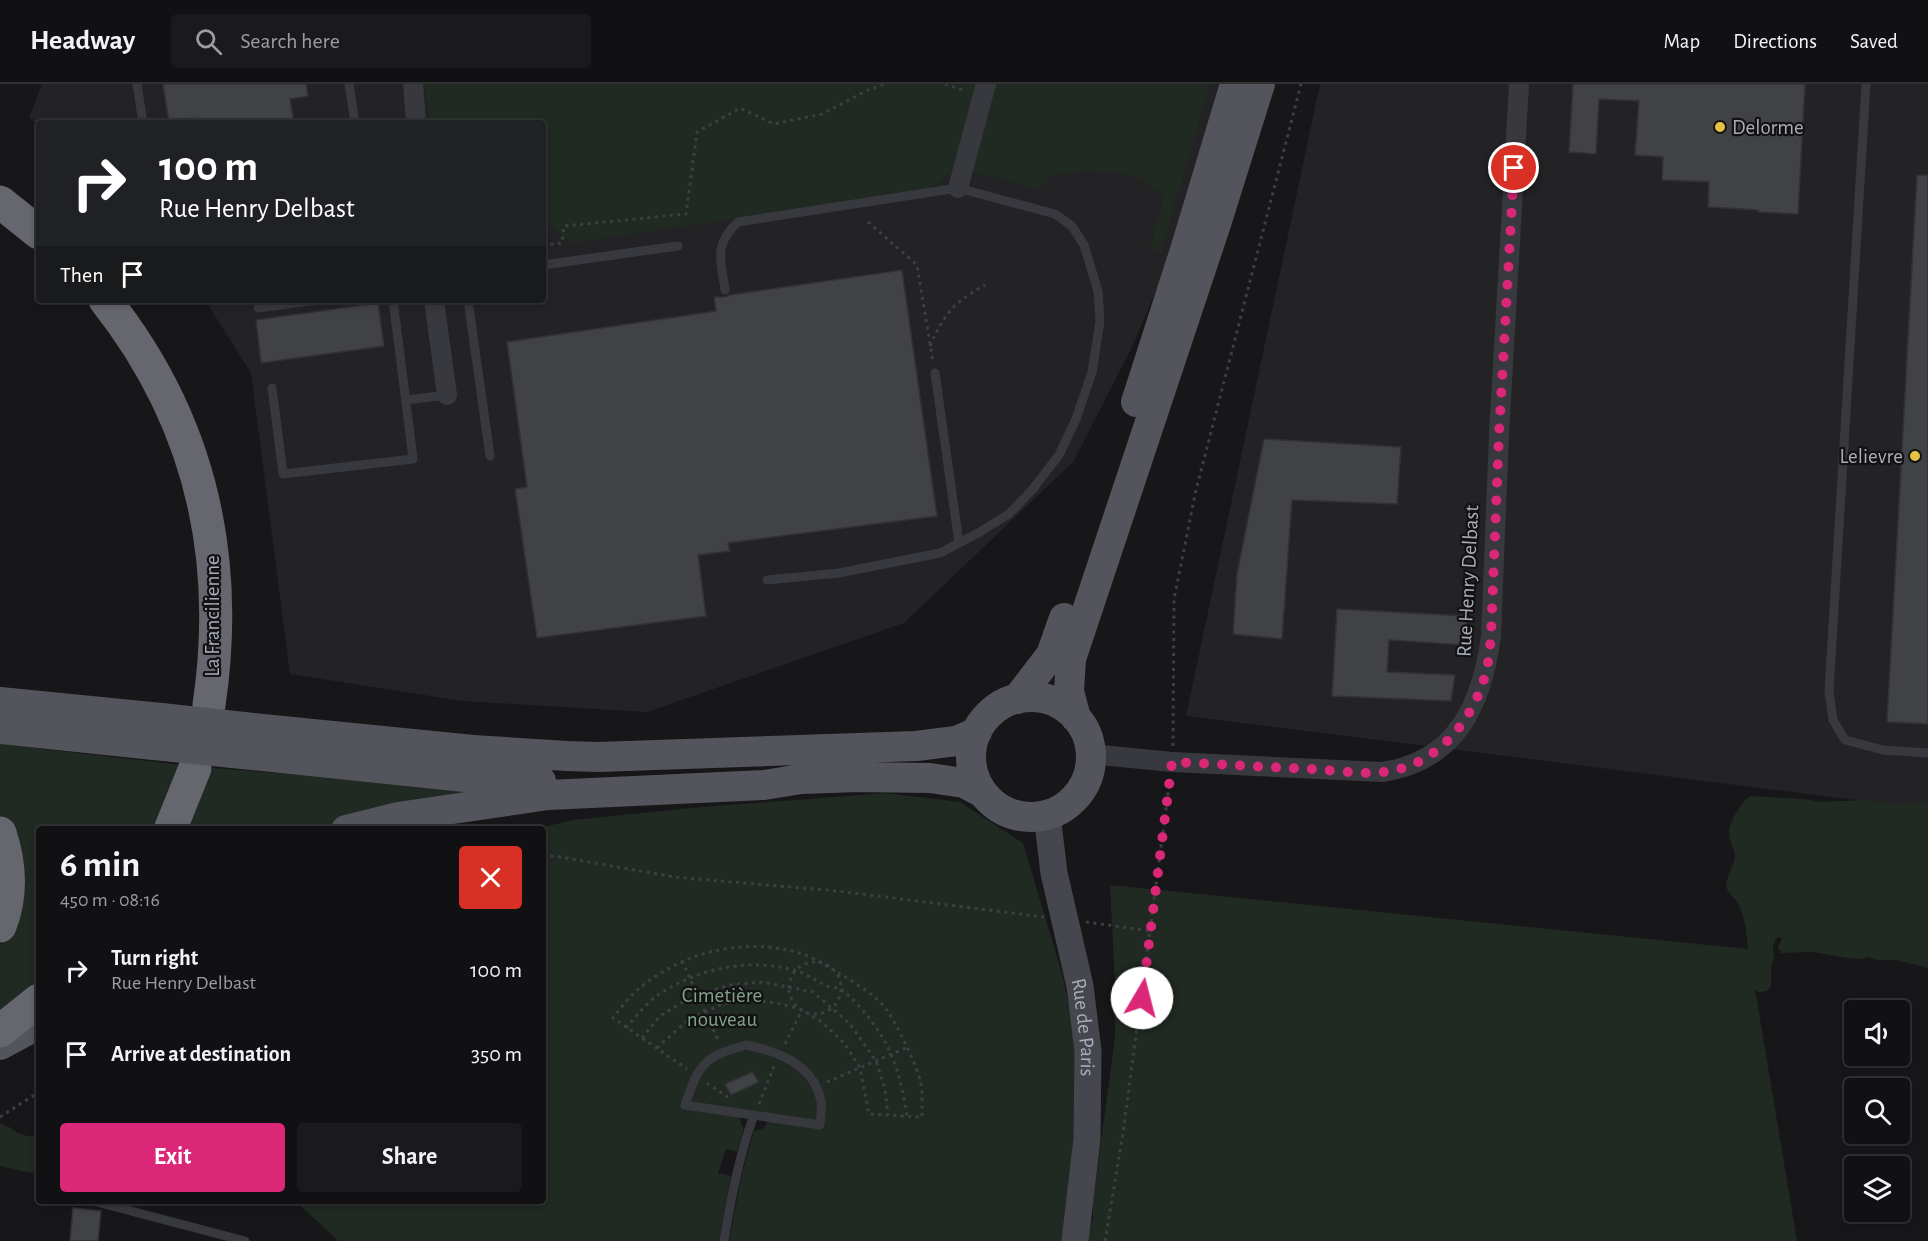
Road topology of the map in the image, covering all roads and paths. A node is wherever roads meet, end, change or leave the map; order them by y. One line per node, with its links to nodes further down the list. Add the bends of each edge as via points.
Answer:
1 (137, 84): 12 (lane)
2 (349, 84): 13 (lane)
3 (413, 84): 14 (street)
4 (885, 84): 19 (path, via 822,114 774,124 740,108 697,132 686,214 564,226 562,243)
5 (945, 84): 11 (path)
6 (1235, 84): 38 (main road, via 1079,577 1051,655)
7 (1260, 84): 41 (main road, via 1071,659 1069,691)
8 (1301, 84): 48 (path, via 1196,490 1174,599)
9 (1519, 84): 48 (street, Rue Henry Delbast, via 1491,636 1487,668 1472,709 1440,748 1398,770 1364,772)
10 (1866, 84): 46 (lane, via 1829,691 1833,720 1845,740 1883,750)
11 (984, 90): 15 (street)
12 (143, 120)
13 (355, 120)
14 (416, 120)
15 (958, 188): 23 (lane, via 738,222 726,233 721,247); 36 (lane, via 1055,214 1072,226 1084,245 1098,291 1100,321 1092,372 1059,455 1008,513)
16 (0, 202): 18 (highway)
17 (867, 222): 30 (path, via 917,265)
18 (36, 231)
19 (546, 245)
20 (678, 246): 21 (lane)
21 (546, 266)
22 (985, 285): 30 (path, via 950,310)
23 (725, 290)
24 (107, 303): 40 (highway, La Francilienne, via 136,342 167,398 201,491 210,532 216,595 215,662)
25 (297, 303): 29 (lane)
26 (393, 303): 34 (lane)
27 (434, 303): 33 (street)
28 (468, 303): 35 (lane)
29 (258, 309)
30 (930, 346): 31 (path)
31 (935, 373): 36 (lane)
32 (272, 388): 34 (lane, via 283,474 413,459)
33 (447, 394): 34 (lane)
34 (406, 400)
35 (490, 456)
36 (959, 543): 37 (lane, via 940,553 895,563)
37 (767, 580)
38 (1017, 699): 41 (main road, via 1049,700); 44 (main road, via 993,711)
39 (0, 702): 43 (main road)
40 (209, 705)
41 (1076, 718): 47 (main road, via 1087,735)
42 (0, 729): 43 (main road)
43 (157, 731): 45 (main road, bridge)
44 (977, 732): 45 (main road, via 956,741 916,746 598,757); 51 (main road, via 972,763)
45 (238, 740): 50 (main road, via 502,780 766,776)
46 (1928, 753)
47 (1091, 754): 48 (street, Rue Henry Delbast); 52 (main road, via 1080,792 1065,807)
48 (1172, 762): 59 (path)
49 (195, 768): 53 (highway)
50 (801, 779): 51 (main road, via 930,778 964,783); 54 (main road, via 764,785 548,795)
51 (983, 793): 52 (main road, via 1006,812 1027,817)
52 (1047, 815): 57 (street, Rue de Paris)
53 (172, 826)
54 (362, 826)
55 (0, 833): 58 (highway, via 8,879 8,899)
56 (546, 856): 57 (path, via 674,877 837,891)
57 (1064, 919): 59 (path); 92 (street, Rue de Paris, via 1080,986 1088,1051 1087,1139)
58 (0, 926)
59 (1151, 931): 93 (path)
60 (682, 962): 61 (path, via 742,946 801,953); 63 (path); 72 (path, via 656,975 613,1018)
61 (827, 966): 62 (path, via 811,963); 65 (path, via 837,976); 76 (path, via 883,1005)
62 (796, 970): 63 (path, via 755,965 720,967); 64 (path); 65 (path)
63 (690, 978): 66 (path); 72 (path, via 657,995)
64 (789, 987): 66 (path, via 746,983); 68 (path, via 813,992); 69 (path, via 792,1001)
65 (840, 989): 68 (path); 79 (path, via 876,1027)
66 (697, 995): 70 (path); 74 (path, via 660,1016)
67 (36, 1002): 73 (highway)
68 (831, 1008): 69 (path, via 817,1014); 80 (path, via 850,1024)
69 (802, 1010): 70 (path, via 761,1001 739,1001); 81 (path, via 844,1043)
70 (706, 1013): 77 (path, via 686,1022); 78 (path)
71 (36, 1026): 75 (main road)
72 (627, 1028): 74 (path)
73 (0, 1031)
74 (642, 1038): 77 (path)
75 (0, 1045)
76 (908, 1047): 79 (path); 87 (path, via 921,1081 922,1117)
77 (657, 1048): 82 (path)
78 (723, 1052): 82 (lane); 83 (lane, via 746,1045 768,1049 803,1067)
79 (892, 1054): 80 (path); 87 (path, via 902,1082)
80 (876, 1061): 81 (path); 86 (path)
81 (860, 1068): 83 (path); 86 (path, via 869,1113)
82 (695, 1075): 85 (path); 85 (lane, via 685,1105)
83 (817, 1086): 85 (lane, via 820,1125)
84 (36, 1094): 88 (path)
85 (754, 1115): 91 (lane)
86 (888, 1115): 87 (path)
87 (907, 1116)
88 (0, 1117)
89 (105, 1204): 90 (lane)
90 (244, 1241)
91 (724, 1241)
92 (1075, 1241)
93 (1105, 1241)

